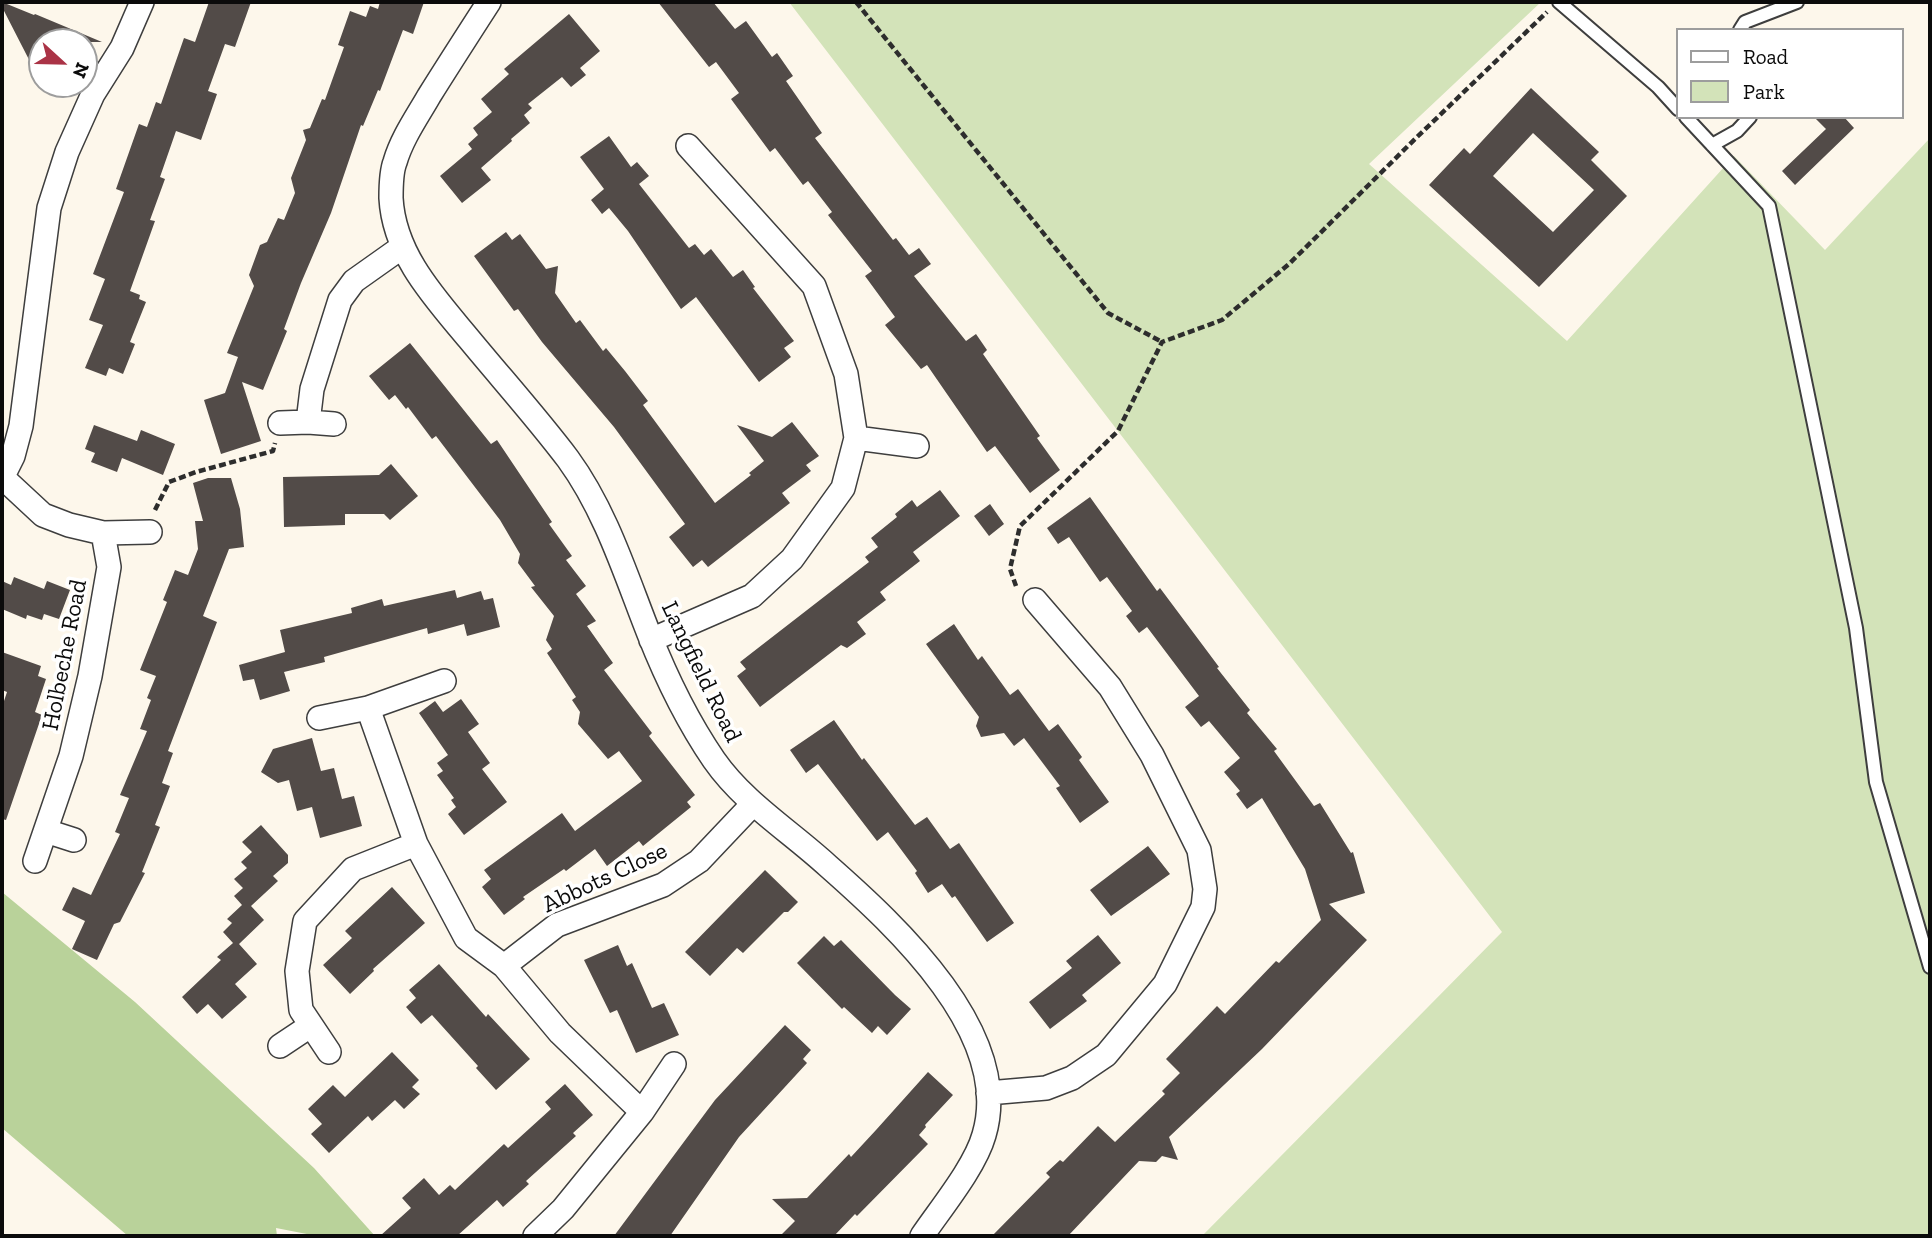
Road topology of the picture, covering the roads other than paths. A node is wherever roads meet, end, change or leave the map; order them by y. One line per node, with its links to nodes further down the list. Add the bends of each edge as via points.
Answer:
1 (142, 2): 17 (street, via 122,48 93,94 49,208 21,426)
2 (489, 2): 11 (street, Langfield Road, via 408,131 393,165 391,200)
3 (1559, 2): 6 (lane)
4 (1797, 2): 5 (lane, via 1745,22)
5 (1741, 28)
6 (1676, 107)
7 (1688, 119): 9 (lane)
8 (1748, 119): 9 (lane)
9 (1712, 145): 31 (lane, via 1769,206 1856,628 1876,782)
10 (688, 146): 15 (street, via 814,286 846,374)
11 (402, 247): 12 (street, via 354,281 340,300 312,389); 21 (street, Langfield Road, via 426,286 570,461 597,508)
12 (308, 422): 13 (street); 14 (street)
13 (280, 424)
14 (334, 424)
15 (856, 438): 16 (street); 21 (street, via 844,488 792,559 752,596)
16 (917, 446)
17 (2, 477): 19 (street, via 43,515)
18 (150, 532): 19 (street)
19 (103, 533): 26 (street, Holbeche Road, via 109,567 90,676 71,756)
20 (1035, 600): 36 (street, via 1110,687 1152,755 1199,850 1205,889 1203,907 1165,984 1106,1055 1072,1078 1046,1088)
21 (651, 640): 25 (street, Langfield Road, via 716,762)
22 (444, 681): 23 (street)
23 (368, 708): 24 (street); 28 (street)
24 (319, 718)
25 (753, 804): 30 (street, Abbots Close, via 699,861 663,885 557,925); 36 (street, Langfield Road, via 890,924 935,975 975,1037)
26 (46, 831): 27 (street); 29 (street, Holbeche Road)
27 (74, 840)
28 (416, 844): 30 (street, via 466,938); 32 (street, via 353,869 305,921 297,971 300,1010)
29 (36, 860)
30 (504, 966): 37 (street, via 560,1033)
31 (1930, 967)
32 (310, 1026): 33 (street); 34 (street)
33 (280, 1046)
34 (329, 1052)
35 (674, 1064): 37 (street)
36 (989, 1093): 39 (street, Langfield Road, via 984,1137)
37 (642, 1112): 38 (street, via 563,1209)
38 (535, 1236)
39 (922, 1236)

